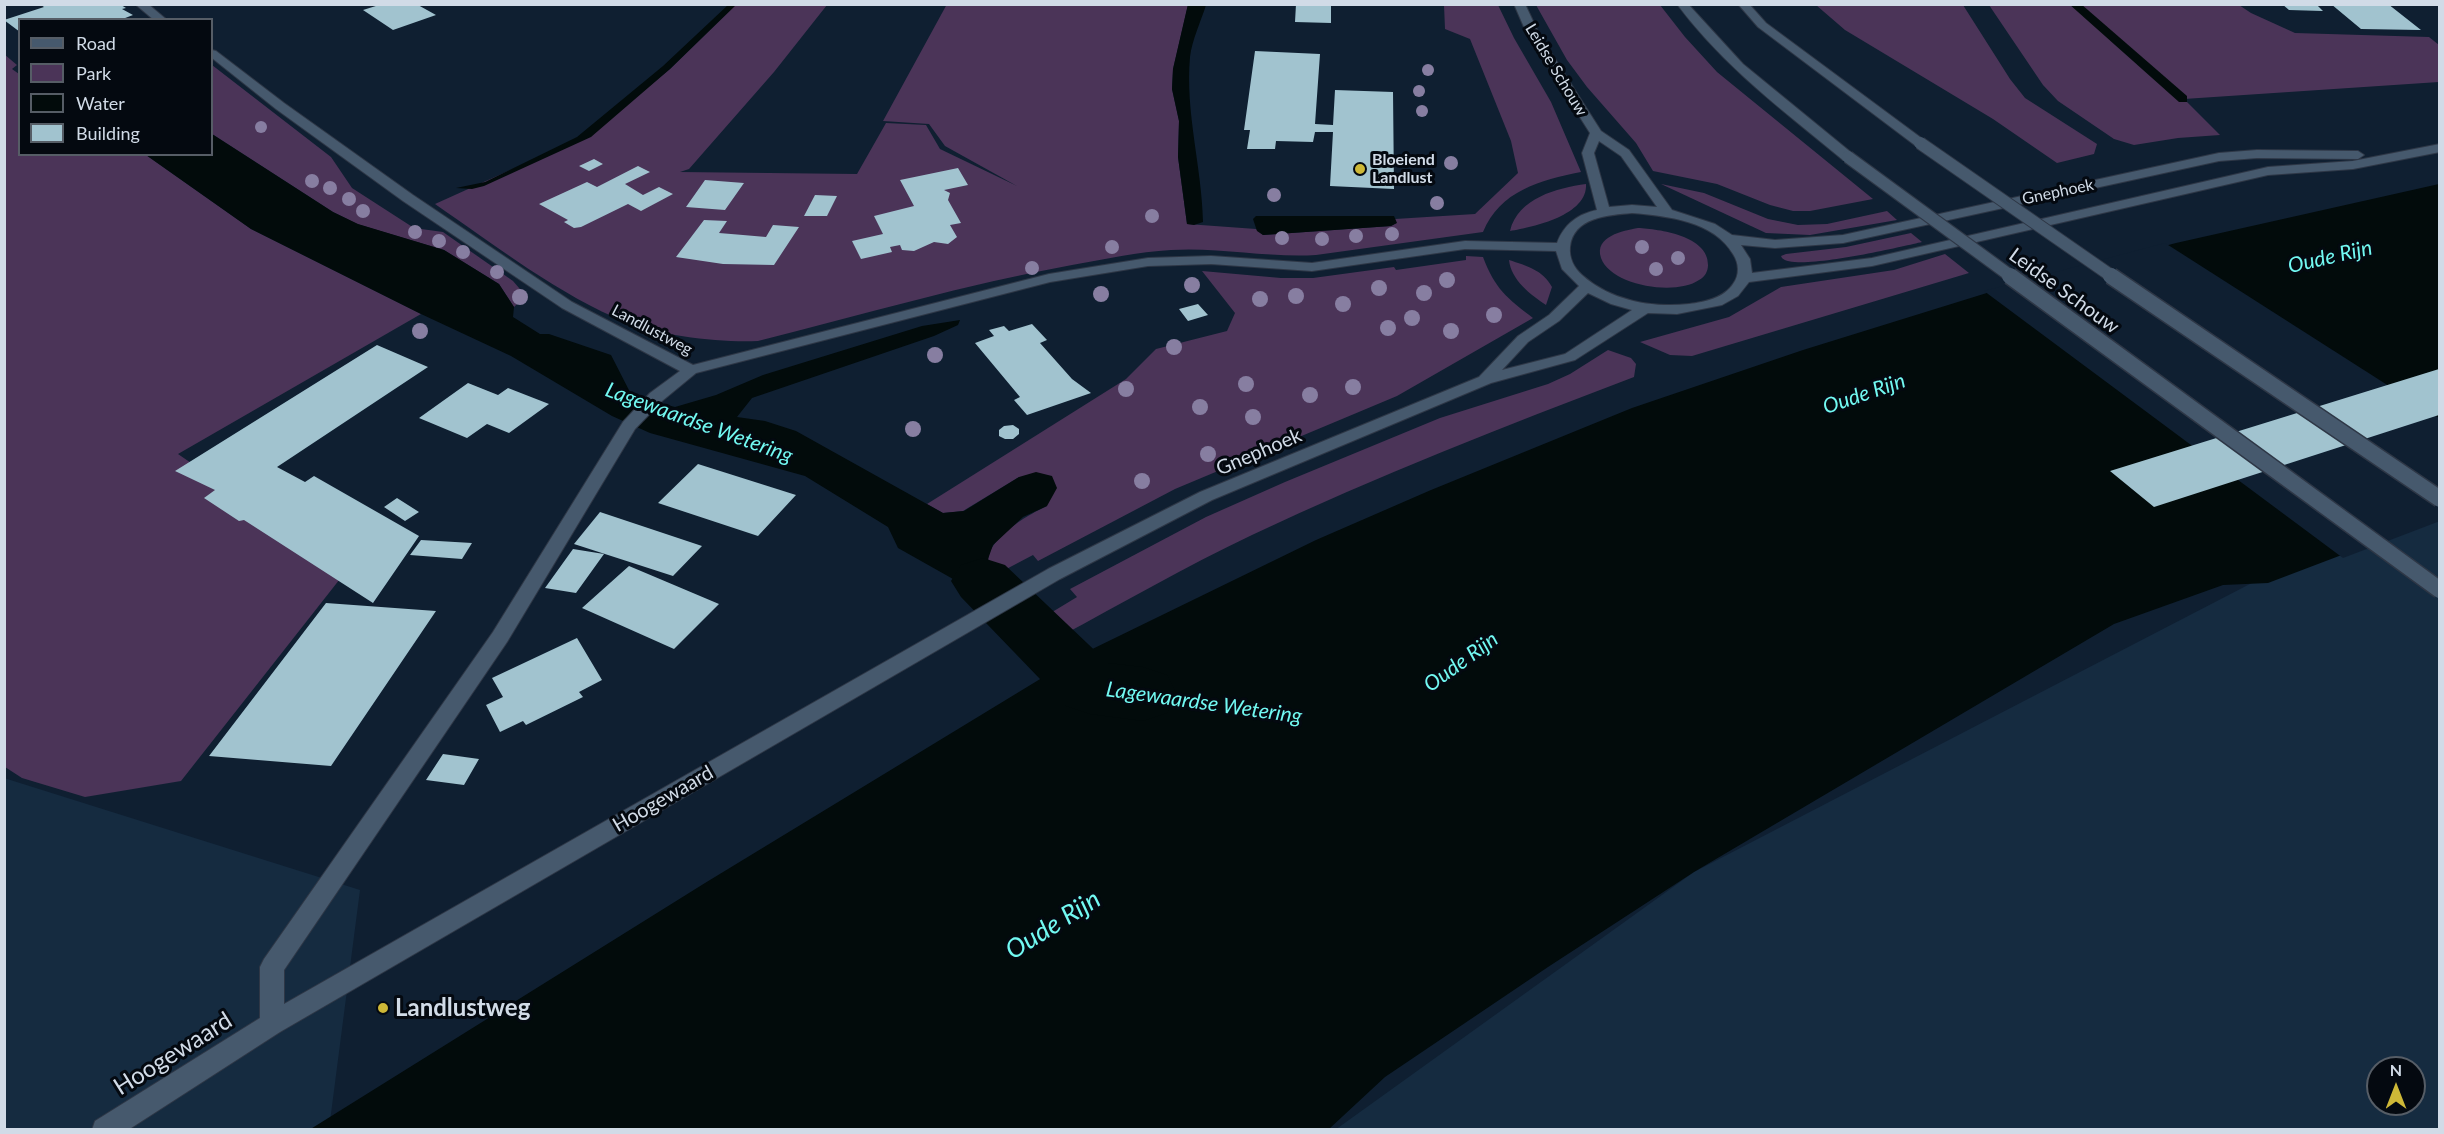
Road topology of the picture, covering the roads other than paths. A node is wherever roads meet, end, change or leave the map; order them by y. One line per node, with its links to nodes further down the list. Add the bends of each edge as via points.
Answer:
1 (163, 4): 5 (street)
2 (1519, 4): 8 (street, Leidse Schouw, via 1533,34)
3 (1682, 4): 22 (street, Leidse Schouw, bridge, via 1700,28 1754,80 1848,157)
4 (1743, 4): 20 (street, Leidse Schouw, bridge, via 1762,25 1920,143)
5 (145, 8): 6 (street)
6 (159, 18)
7 (213, 54): 18 (street, Landlustweg, via 408,198 567,305)
8 (1596, 134): 11 (street, Leidse Schouw, via 1588,153); 12 (street, Leidse Schouw, via 1624,153)
9 (2439, 148): 10 (street, Gnephoek)
10 (2391, 156): 13 (street, Gnephoek, via 2322,153 2219,157 1843,239 1796,244); 15 (street, Gnephoek, via 2353,165 2268,171 1872,262)
11 (1604, 212): 12 (street); 14 (street, via 1573,225)
12 (1667, 212): 13 (street, via 1701,223)
13 (1727, 239): 15 (street, via 1742,256)
14 (1561, 248): 16 (street, via 1567,267); 18 (street, Landlustweg, via 1465,245 1312,267 1211,260 1148,262 1049,278)
15 (1744, 278): 17 (street, via 1731,294 1713,303 1675,310)
16 (1587, 286): 17 (street, via 1618,301); 19 (street, Gnephoek, via 1554,318 1523,339)
17 (1646, 307): 19 (street, Gnephoek, via 1570,357)
18 (691, 370): 23 (street, via 656,397 628,426 500,637 272,967)
19 (1485, 380): 21 (street, Gnephoek, via 1206,496)
20 (2439, 499)
21 (1054, 574): 23 (street, Hoogewaard)
22 (2439, 590)
23 (272, 1024): 24 (street, Hoogewaard)
24 (104, 1130)

